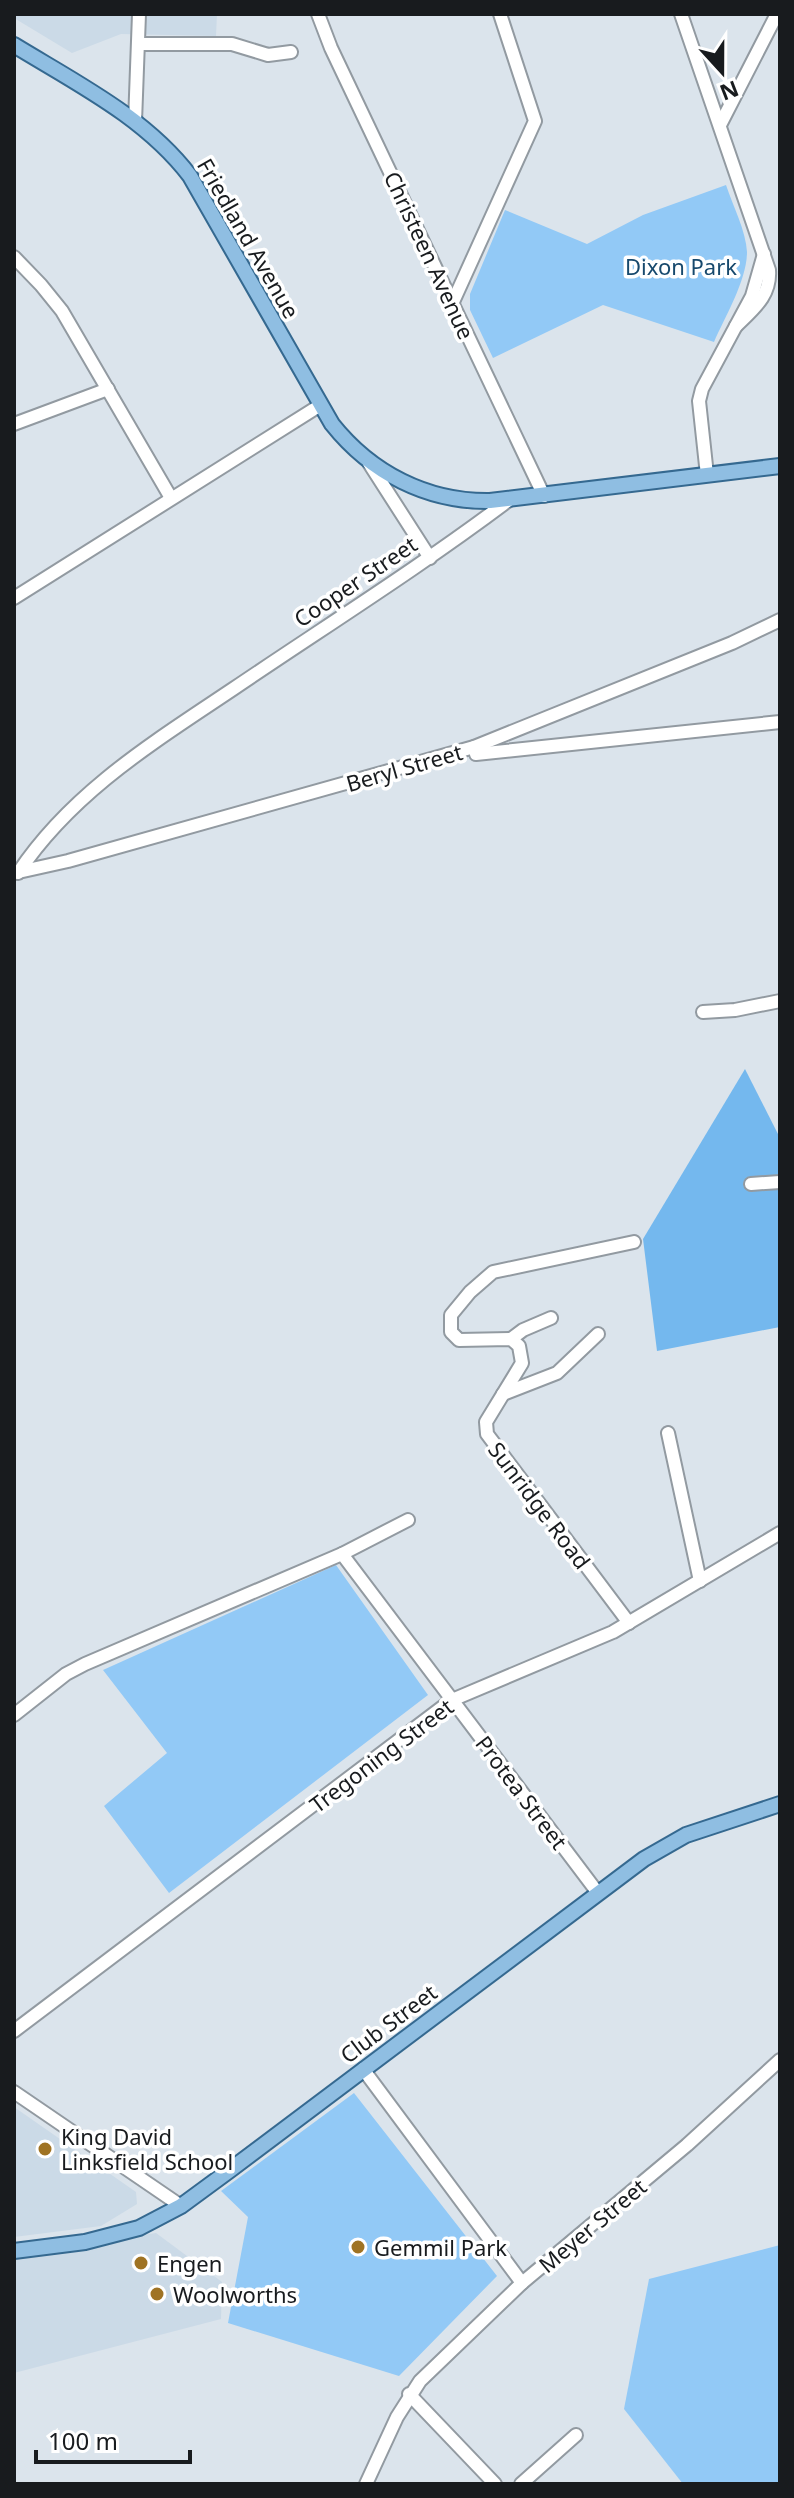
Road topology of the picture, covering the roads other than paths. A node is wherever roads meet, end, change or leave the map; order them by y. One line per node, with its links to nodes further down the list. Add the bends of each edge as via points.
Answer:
1 (139, 14): 6 (street)
2 (318, 14): 13 (street, Christeen Avenue)
3 (500, 14): 13 (street, via 535,121)
4 (681, 14): 10 (street)
5 (778, 14): 10 (street)
6 (138, 44): 8 (street, via 232,44 268,55); 9 (street)
7 (14, 45): 9 (main road, Friedland Avenue)
8 (291, 52)
9 (135, 122): 15 (main road, Friedland Avenue, via 190,176)
10 (720, 125): 12 (street, via 764,254)
11 (14, 257): 14 (street, via 58,305)
12 (768, 283): 19 (street, via 757,306 736,326 702,389)
13 (452, 304): 20 (street, Christeen Avenue)
14 (108, 389): 16 (street); 21 (street)
15 (319, 406): 17 (main road, Friedland Avenue); 21 (street)
16 (14, 424)
17 (369, 462): 22 (main road, Friedland Avenue, via 426,492 462,500); 23 (street, Friedland Avenue)
18 (780, 466): 19 (main road, Cooper Street)
19 (707, 475): 20 (main road, Cooper Street)
20 (544, 496): 22 (main road, Cooper Street)
21 (171, 498): 24 (street)
22 (509, 500): 23 (street, Cooper Street)
23 (430, 558): 28 (street, Cooper Street, via 117,768)
24 (14, 598)
25 (780, 620): 27 (street, Beryl Street)
26 (780, 722): 27 (street)
27 (475, 750): 28 (street, Beryl Street)
28 (16, 873)
29 (780, 1001): 30 (street)
30 (703, 1012)
31 (780, 1182): 32 (street)
32 (751, 1184)
33 (634, 1242): 36 (street, via 499,1269 451,1315 451,1332 459,1340)
34 (551, 1318): 36 (street)
35 (598, 1334): 37 (street, via 557,1373)
36 (511, 1339): 37 (street, Sunridge Road, via 519,1346 522,1363)
37 (503, 1394): 43 (street, Sunridge Road, via 486,1422 491,1440)
38 (668, 1433): 42 (street)
39 (408, 1520): 41 (street)
40 (780, 1533): 42 (street, Tregoning Street)
41 (342, 1554): 44 (street, Protea Street); 45 (street, via 76,1668)
42 (700, 1581): 43 (street, Tregoning Street)
43 (629, 1623): 44 (street, Tregoning Street)
44 (452, 1700): 47 (street, Protea Street); 48 (street, Tregoning Street)
45 (14, 1715)
46 (780, 1804): 47 (main road, Club Street, via 670,1842)
47 (598, 1893): 50 (main road, Club Street)
48 (14, 2031)
49 (780, 2060): 54 (street, Meyer Street)
50 (363, 2069): 52 (main road, Club Street); 54 (street)
51 (14, 2092): 52 (street)
52 (181, 2206): 53 (main road, Club Street, via 113,2236)
53 (14, 2251)
54 (522, 2283): 55 (street, Meyer Street)
55 (409, 2394): 57 (street, Meyer Street); 58 (street)
56 (576, 2435): 59 (street)
57 (366, 2484)
58 (495, 2484)
59 (521, 2484)

